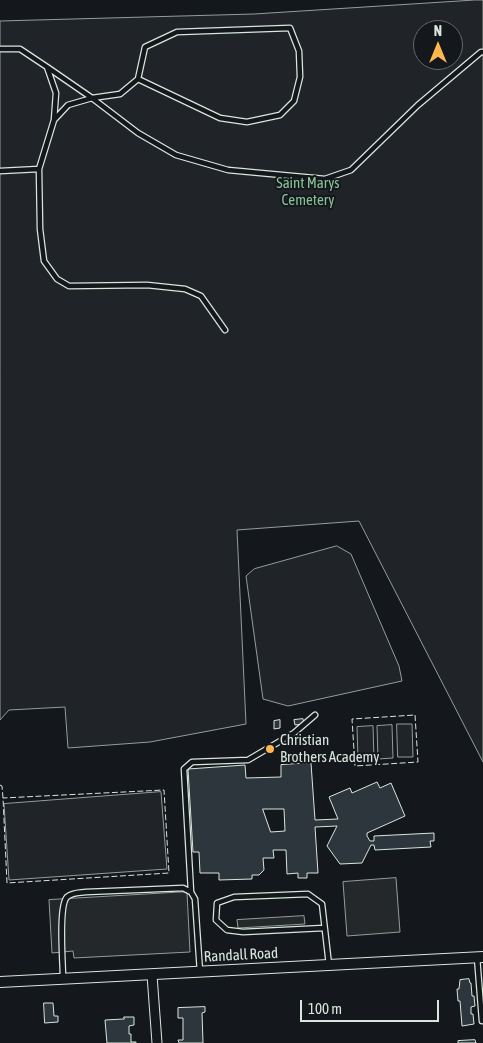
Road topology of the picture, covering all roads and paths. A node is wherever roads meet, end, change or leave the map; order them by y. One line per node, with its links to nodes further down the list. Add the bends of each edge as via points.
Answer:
1 (0, 49): 3 (lane, via 20,49)
2 (483, 52): 5 (lane, via 418,106 351,170 325,179 228,170 176,155 138,133)
3 (47, 67): 5 (lane); 6 (lane, via 56,93)
4 (138, 79): 4 (lane, via 145,47 177,32 290,28 298,51 300,77 294,101 280,115 247,122 220,118); 5 (lane, via 120,94)
5 (92, 98): 6 (lane, via 68,105)
6 (54, 120): 7 (lane)
7 (39, 169): 8 (lane); 9 (lane, via 44,261 57,279 69,286 147,284 185,288 201,296)
8 (0, 171)
9 (225, 330)
10 (315, 715): 11 (lane, via 294,733 248,760 192,762 184,769)
11 (191, 892): 15 (lane, via 196,899); 17 (lane, via 183,888 73,893 63,905)
12 (324, 928): 12 (lane, via 322,904 308,894 234,897 217,903 216,920 227,930); 14 (lane)
13 (480, 957): 14 (street, Randall Road); 19 (lane)
14 (329, 965): 15 (street, Randall Road)
15 (200, 972): 16 (street, Randall Road)
16 (152, 974): 17 (street, Randall Road); 20 (street)
17 (63, 979): 18 (street, Randall Road)
18 (0, 982)
19 (482, 1021)
20 (158, 1043)

